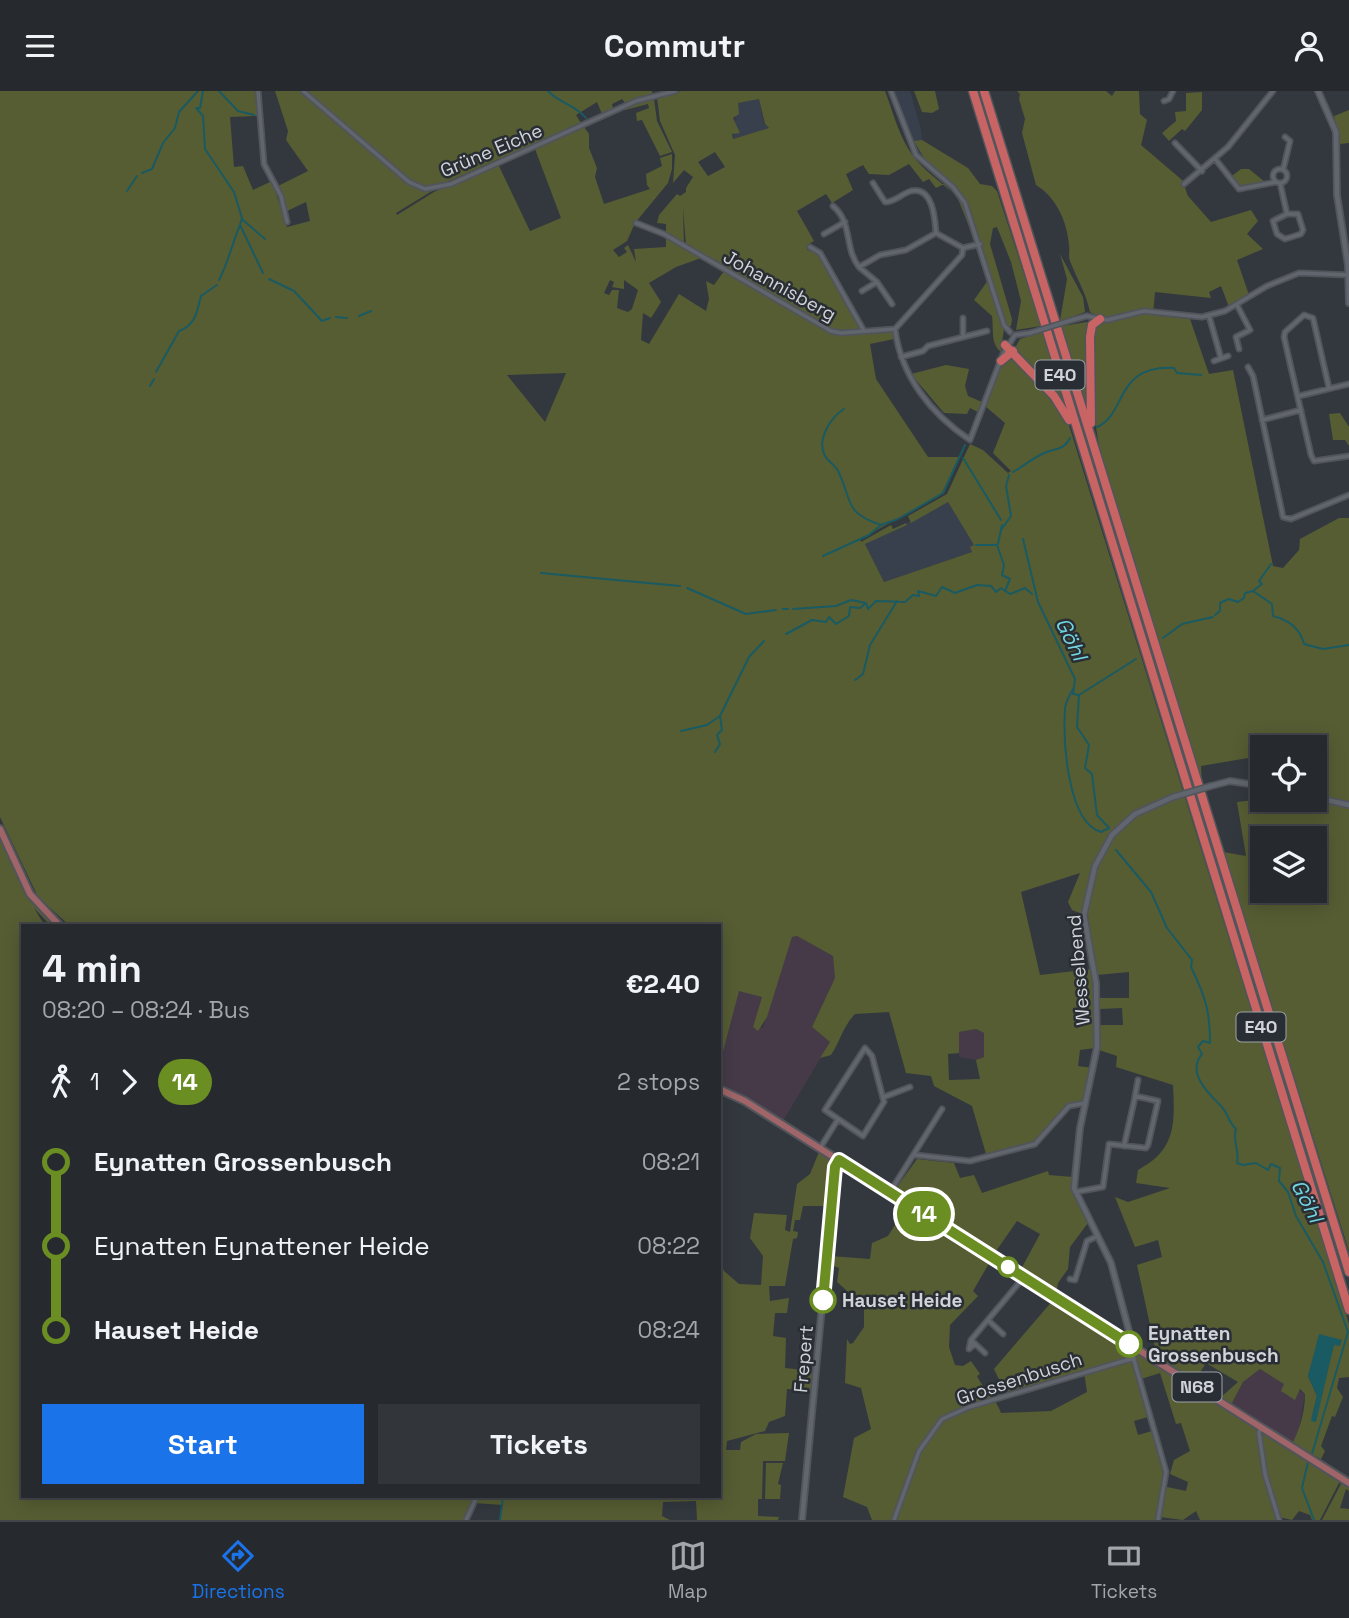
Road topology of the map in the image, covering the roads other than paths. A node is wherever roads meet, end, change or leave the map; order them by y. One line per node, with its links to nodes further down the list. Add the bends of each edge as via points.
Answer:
1 (258, 91): 25 (street, via 264,164 281,196)
2 (303, 91): 3 (street, Grüne Eiche, via 409,182 425,190 451,184 636,101)
3 (675, 91)
4 (891, 91): 31 (street, via 912,149 958,193)
5 (973, 91): 22 (highway, E40)
6 (984, 91): 12 (highway, E40)
7 (1173, 91): 11 (street)
8 (1273, 91): 15 (street)
9 (1318, 91): 30 (street, via 1335,128 1337,195)
10 (991, 98): 12 (highway)
11 (1164, 101)
12 (996, 131): 49 (highway, E40)
13 (1285, 137): 17 (street, via 1290,141)
14 (1175, 143): 16 (street)
15 (1216, 160): 16 (street); 19 (street, via 1239,188)
16 (1202, 171): 21 (street)
17 (1283, 171): 19 (street, via 1286,178); 19 (street, via 1275,172)
18 (994, 182): 22 (highway)
19 (1278, 182): 24 (street)
20 (873, 183): 28 (street, via 885,202 914,191 926,195 934,208)
21 (1184, 184)
22 (1007, 204): 67 (highway, E40)
23 (833, 206): 26 (street)
24 (1287, 214): 24 (street, via 1273,221 1277,234 1285,239 1301,235 1298,214)
25 (287, 222)
26 (845, 222): 29 (street); 34 (street, via 853,260)
27 (636, 223): 47 (street, Johannisberg, via 664,234 826,329)
28 (936, 233): 33 (street); 34 (street)
29 (824, 234)
30 (1347, 241): 35 (street)
31 (979, 244): 33 (street); 50 (street)
32 (810, 247): 47 (street, via 820,253)
33 (964, 249): 46 (street)
34 (859, 267): 36 (street)
35 (1349, 275): 38 (street); 40 (street, via 1299,273 1266,286)
36 (877, 282): 37 (street); 39 (street)
37 (862, 291)
38 (1349, 303)
39 (892, 304)
40 (1237, 305): 43 (street); 55 (street, via 1250,330 1236,337)
41 (1057, 308): 49 (highway)
42 (1087, 316): 45 (street); 51 (street, bridge); 53 (highway)
43 (1209, 316): 45 (street, via 1144,311); 58 (street)
44 (963, 318): 52 (street)
45 (1100, 319): 53 (highway, via 1092,325)
46 (895, 329): 47 (street, Johannisberg); 57 (street)
47 (864, 331)
48 (987, 331): 52 (street)
49 (1058, 331): 68 (highway, E40)
50 (1010, 332): 51 (street); 54 (street)
51 (1015, 335): 54 (street)
52 (963, 337): 57 (street)
53 (1090, 337): 68 (highway)
54 (1008, 349): 59 (highway); 67 (highway, via 1058,400)
55 (1239, 349)
56 (1228, 356): 58 (street)
57 (901, 357): 59 (street, via 915,386 970,440)
58 (1222, 358): 60 (street)
59 (1001, 361)
60 (1214, 361)
61 (1248, 367): 66 (street)
62 (1349, 384): 63 (street)
63 (1329, 389): 64 (street); 64 (street, via 1313,318 1304,315 1284,334)
64 (1298, 396): 65 (street)
65 (1301, 410): 66 (street); 69 (street, via 1314,461)
66 (1262, 420): 70 (street, via 1283,517 1292,519)
67 (1078, 434): 95 (highway, E40)
68 (1093, 443): 91 (highway, E40)
69 (1349, 456)
70 (1349, 495)
71 (1250, 784): 81 (street, Wesselbend, bridge, via 1230,781 1145,808 1126,820 1106,844 1095,866 1084,915 1096,983 1097,1047)
72 (1327, 800): 73 (street)
73 (1349, 805)
74 (0, 829): 75 (main road, via 30,894)
75 (58, 924)
76 (1138, 1080): 79 (street)
77 (910, 1087): 80 (street)
78 (721, 1090): 85 (main road, N68)
79 (1135, 1096): 84 (street); 84 (street, via 1158,1101 1150,1140 1146,1149)
80 (884, 1097): 83 (street, via 884,1107 866,1135); 83 (street, via 866,1048 825,1110)
81 (1085, 1103): 86 (street, via 1069,1106 1035,1144 970,1161); 89 (street, Wesselbend)
82 (942, 1109): 86 (street)
83 (837, 1121): 85 (street)
84 (1124, 1146): 89 (street, via 1109,1144 1102,1187)
85 (820, 1148): 87 (main road, N68)
86 (915, 1155): 88 (street)
87 (839, 1160): 88 (main road, N68); 105 (street, Frepert)
88 (890, 1192): 93 (main road, N68)
89 (1075, 1192): 90 (street)
90 (1098, 1236): 94 (street, via 1087,1241 1076,1280); 98 (street, via 1111,1263)
91 (1346, 1257): 92 (highway, E40)
92 (1349, 1272)
93 (1024, 1277): 96 (street); 98 (main road, N68)
94 (1070, 1279)
95 (1349, 1310)
96 (989, 1321): 97 (street); 99 (street, via 973,1342)
97 (1003, 1333)
98 (1131, 1345): 100 (street); 101 (main road, N68)
99 (985, 1353)
100 (1133, 1358): 106 (street, Grossenbusch, via 942,1419 919,1451); 107 (street, via 1166,1472)
101 (1261, 1427): 102 (main road, N68); 108 (street, via 1265,1474)
102 (1349, 1482)
103 (476, 1498): 104 (street)
104 (466, 1520)
105 (802, 1520)
106 (894, 1520)
107 (1158, 1520)
108 (1279, 1520)

